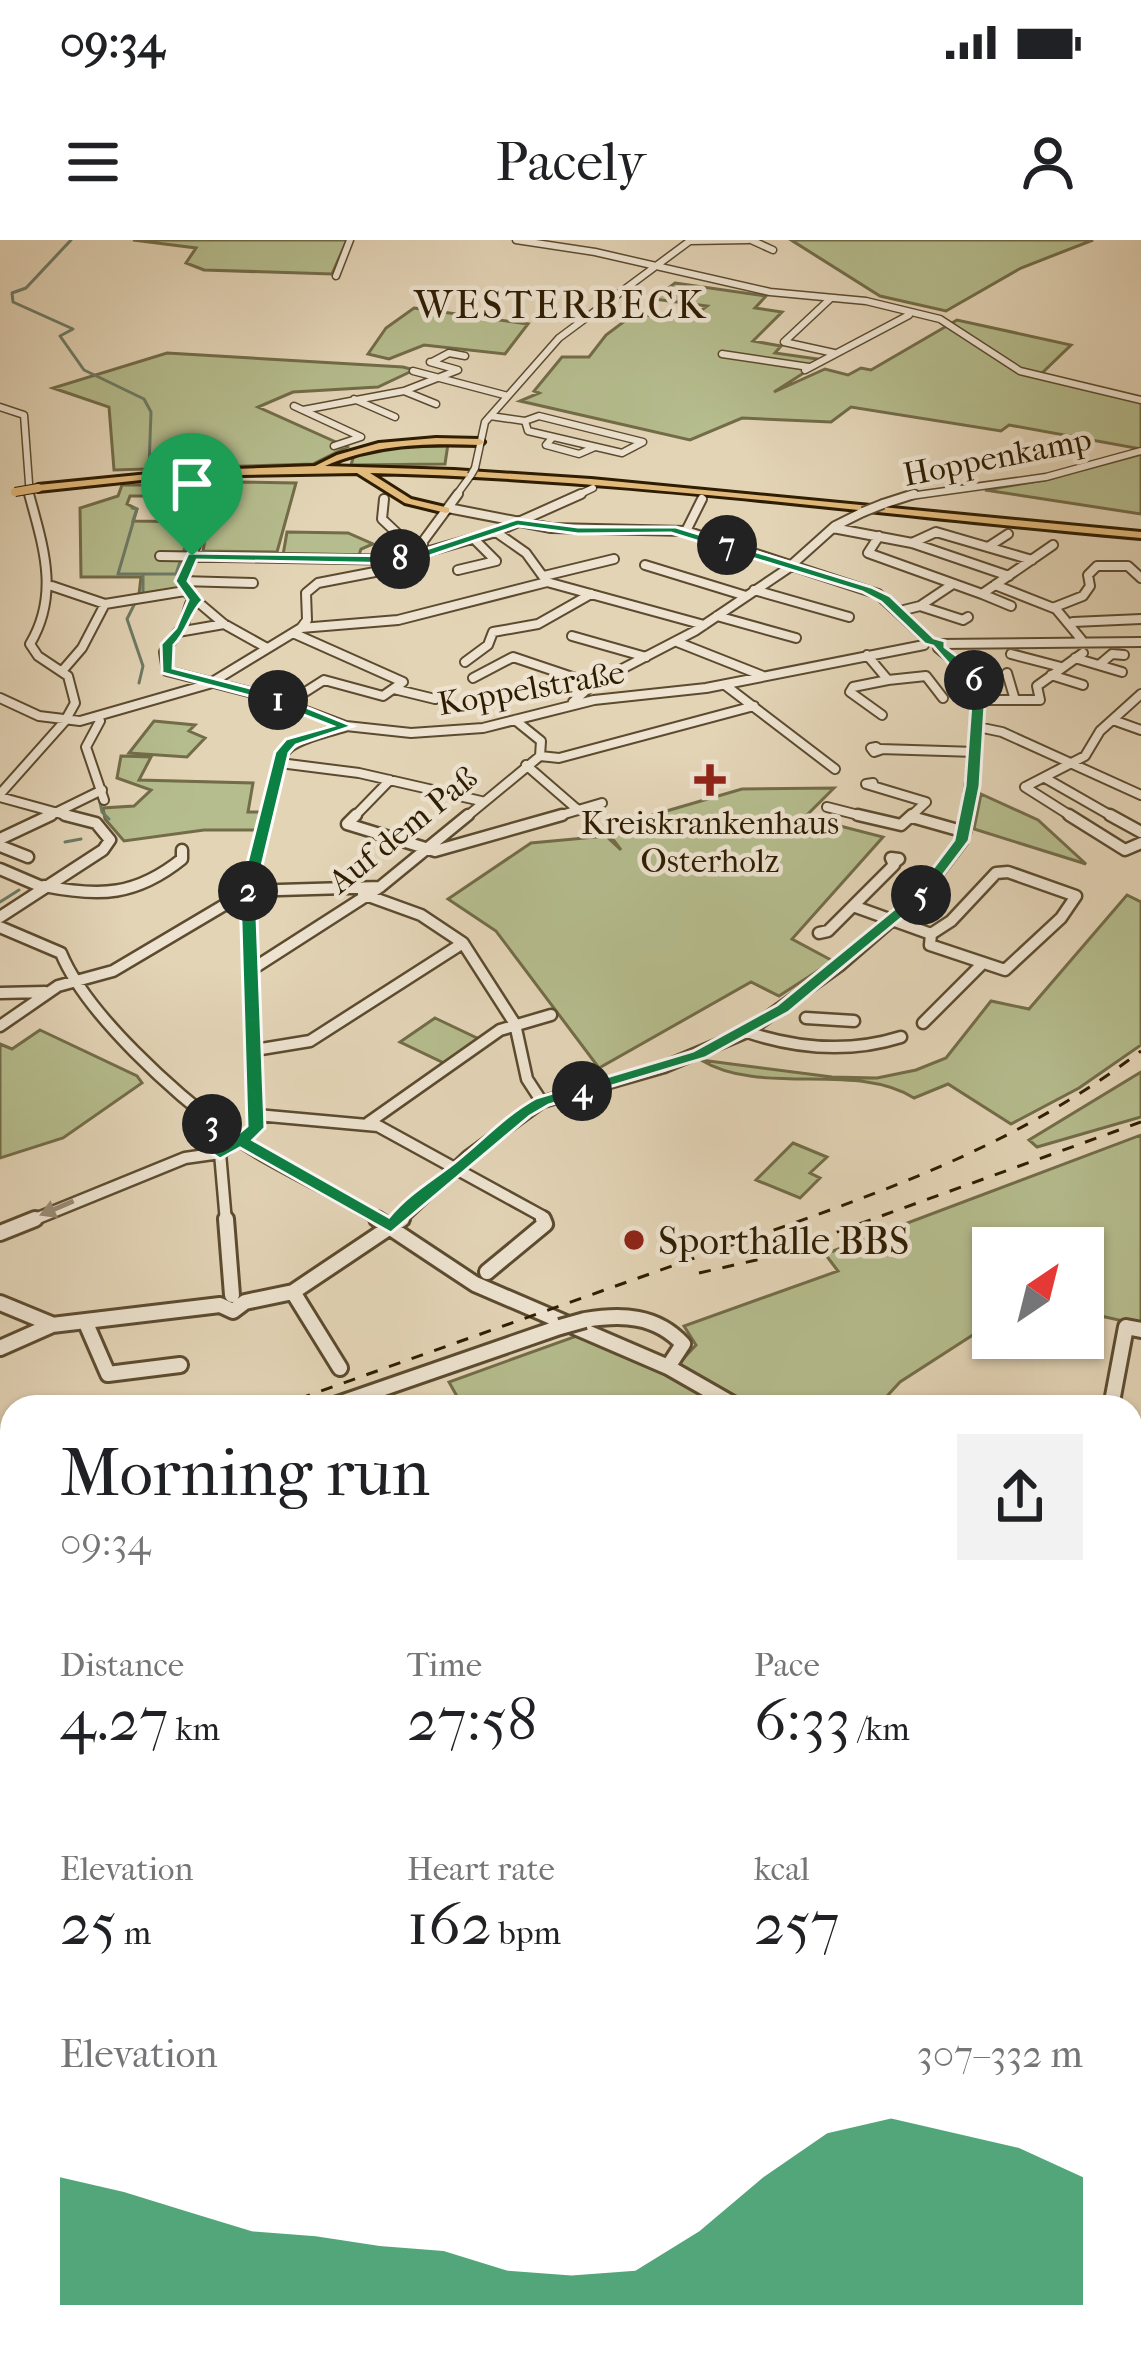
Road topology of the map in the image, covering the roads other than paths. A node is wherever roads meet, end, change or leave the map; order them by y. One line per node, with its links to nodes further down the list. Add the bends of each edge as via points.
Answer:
1 (350, 240): 9 (street)
2 (516, 240): 8 (street)
3 (750, 240): 5 (street); 6 (street)
4 (691, 241): 5 (street); 8 (street)
5 (717, 242): 7 (street)
6 (773, 250)
7 (730, 252)
8 (654, 267): 10 (street); 18 (street, via 564,333)
9 (336, 275)
10 (831, 298): 11 (street); 13 (street, via 784,342)
11 (910, 314): 13 (street); 20 (street, via 947,322 1020,371)
12 (722, 354): 13 (street, via 808,368)
13 (836, 354)
14 (465, 356): 15 (street)
15 (430, 362): 16 (street, via 413,371); 16 (street, via 458,370)
16 (437, 378): 17 (street); 18 (street)
17 (404, 392): 19 (street); 21 (street)
18 (508, 395): 23 (street)
19 (354, 399): 24 (street); 27 (street, via 298,408 361,437)
20 (1141, 400)
21 (436, 404)
22 (0, 407): 36 (street, via 24,416 21,441)
23 (490, 416): 25 (street); 26 (street)
24 (395, 417)
25 (525, 421): 25 (street, via 539,416 643,442 622,453 595,446 580,454 546,445 553,436 528,430)
26 (481, 438): 27 (main road); 41 (street, via 473,472)
27 (336, 450): 29 (main road); 31 (main road, via 340,463)
28 (1141, 451): 43 (street, Hoppenkamp, bridge, via 1046,477 910,494)
29 (316, 467): 30 (main road); 36 (main road)
30 (337, 467): 31 (main road); 33 (main road)
31 (361, 467): 32 (main road)
32 (392, 468): 33 (main road); 47 (main road, via 609,480)
33 (376, 479): 40 (main road)
34 (222, 481): 55 (street)
35 (592, 488): 42 (street)
36 (34, 491): 37 (main road, bridge); 68 (street)
37 (0, 495)
38 (384, 499): 51 (street, via 382,519)
39 (702, 499): 44 (street)
40 (421, 505): 41 (main road); 41 (main road)
41 (450, 506): 42 (street); 51 (street)
42 (517, 522): 44 (street); 45 (street)
43 (833, 528): 48 (street); 60 (street, Hoppenkamp)
44 (686, 531): 60 (street)
45 (496, 532): 49 (street); 64 (street)
46 (1008, 534): 53 (street)
47 (1141, 535)
48 (879, 536): 50 (street); 66 (street, via 868,553)
49 (475, 540): 56 (street); 61 (street, via 496,561)
50 (912, 543): 53 (street, via 936,532); 62 (street)
51 (423, 544): 56 (street)
52 (1053, 545): 58 (street)
53 (988, 547): 58 (street)
54 (160, 556): 55 (street)
55 (184, 556): 56 (street); 69 (street)
56 (409, 558): 87 (street, via 315,584)
57 (614, 559): 64 (street)
58 (1032, 560): 62 (street)
59 (645, 565): 70 (street)
60 (789, 567): 70 (street, Hoppenkamp); 78 (street, via 878,594)
61 (458, 569)
62 (1009, 576): 67 (street)
63 (1141, 578): 77 (street, via 1128,566 1097,566 1083,596)
64 (546, 579): 71 (street); 87 (street, via 395,620)
65 (253, 583): 69 (street)
66 (953, 584): 72 (street); 75 (street)
67 (995, 585): 72 (street); 77 (street)
68 (52, 586): 74 (street); 101 (street, via 46,623 30,644)
69 (183, 586): 73 (street); 74 (street)
70 (750, 593): 79 (street, Hoppenkamp); 80 (street)
71 (591, 594): 85 (street); 99 (street, via 538,624 493,632)
72 (982, 594): 76 (street)
73 (196, 600): 84 (street); 86 (street)
74 (104, 604): 101 (street, via 79,658)
75 (920, 606): 78 (street); 81 (street)
76 (1011, 606)
77 (1055, 607): 83 (street)
78 (900, 611): 93 (street)
79 (717, 616): 85 (street, Hoppenkamp); 89 (street)
80 (849, 617)
81 (968, 617)
82 (1141, 620): 83 (street)
83 (1073, 622): 90 (street)
84 (224, 624): 86 (street); 94 (street)
85 (704, 625): 91 (street, Hoppenkamp)
86 (182, 630): 108 (street, via 167,644 166,670)
87 (297, 631): 94 (street); 112 (street, via 404,682)
88 (572, 637): 98 (street)
89 (796, 638)
90 (1081, 639): 92 (street, Koppelstraße); 93 (street, Koppelstraße)
91 (677, 642): 98 (street, Hoppenkamp); 105 (street)
92 (1141, 642)
93 (933, 644): 95 (street, Koppelstraße); 117 (street, via 968,672)
94 (267, 648): 108 (street)
95 (867, 655): 105 (street, Koppelstraße); 107 (street)
96 (1011, 655): 102 (street)
97 (1124, 655): 100 (street)
98 (647, 658): 109 (street, Hoppenkamp)
99 (464, 662)
100 (1099, 665): 102 (street, via 1079,655); 103 (street)
101 (63, 670): 128 (street, via 75,703)
102 (1056, 671): 111 (street); 119 (street, via 1037,686)
103 (1122, 672)
104 (1007, 673): 118 (street)
105 (764, 676): 110 (street, Koppelstraße)
106 (473, 679): 109 (street, via 513,657)
107 (888, 680): 114 (street, via 926,676); 125 (street, via 850,692)
108 (208, 684): 120 (street, Koppelstraße); 124 (street)
109 (593, 684): 121 (street, Hoppenkamp)
110 (725, 685): 121 (street, Koppelstraße); 122 (street)
111 (1083, 685)
112 (394, 689): 116 (street); 120 (street, via 383,696 323,680)
113 (1141, 694): 126 (street)
114 (944, 698)
115 (1, 699): 128 (street)
116 (435, 699)
117 (981, 700): 118 (street); 131 (street)
118 (1015, 700): 119 (street)
119 (1040, 700): 123 (street)
120 (288, 703): 130 (street, Koppelstraße)
121 (573, 704): 129 (street, Koppelstraße)
122 (754, 706): 135 (street, via 559,758); 139 (street)
123 (1059, 706)
124 (97, 716): 128 (street); 149 (street, via 88,759 100,794)
125 (882, 716)
126 (1117, 716): 127 (street); 132 (street); 137 (street)
127 (1141, 718)
128 (65, 721): 143 (street)
129 (515, 721): 130 (street, Koppelstraße, via 411,733); 135 (street, via 541,741)
130 (346, 726): 136 (street, via 291,742)
131 (979, 727): 134 (street); 137 (street)
132 (1141, 730)
133 (880, 749): 134 (street)
134 (976, 752): 153 (street)
135 (540, 756): 138 (street, Auf dem Paß)
136 (280, 763): 141 (street); 164 (street)
137 (1071, 763): 140 (street); 144 (street)
138 (526, 765): 145 (street, Auf dem Paß); 148 (street)
139 (835, 769)
140 (1045, 778): 154 (street); 155 (street, via 1024,787 1125,850)
141 (390, 780): 145 (street); 157 (street, via 346,824)
142 (873, 784): 150 (street, via 927,800)
143 (0, 795): 149 (street)
144 (1141, 795)
145 (481, 801): 157 (street, Auf dem Paß)
146 (602, 803): 148 (street)
147 (827, 807): 151 (street)
148 (578, 810): 157 (street)
149 (56, 811): 156 (street); 161 (street, via 104,828 108,845)
150 (912, 817): 151 (street, via 901,826); 153 (street)
151 (876, 822): 152 (street)
152 (866, 831)
153 (964, 832): 168 (street, via 947,863)
154 (1141, 832)
155 (1141, 843)
156 (11, 849)
157 (426, 849): 163 (street, Auf dem Paß)
158 (182, 850): 161 (street, via 162,877 122,896)
159 (896, 862): 166 (street)
160 (5, 871): 161 (street)
161 (43, 886): 167 (street)
162 (345, 886): 163 (street); 164 (street); 165 (street)
163 (380, 887): 165 (street, Auf dem Paß)
164 (248, 891): 174 (street); 175 (street, via 113,970)
165 (368, 896): 172 (street); 174 (street, Auf dem Paß)
166 (853, 906): 168 (street); 170 (street)
167 (0, 917)
168 (892, 921): 171 (street); 185 (street)
169 (0, 927): 175 (street, via 57,950)
170 (819, 933)
171 (931, 934): 173 (street, via 930,945); 173 (street, via 996,873 1076,896 1012,967)
172 (463, 943): 183 (street); 188 (street, via 310,1041)
173 (981, 965): 182 (street)
174 (254, 968): 188 (street)
175 (73, 982): 176 (street); 191 (street, via 118,1037)
176 (46, 992): 177 (street); 184 (street)
177 (0, 993)
178 (551, 1015): 183 (street)
179 (806, 1018): 180 (street)
180 (834, 1021): 181 (street); 187 (street)
181 (854, 1021)
182 (923, 1023)
183 (515, 1024): 189 (street, via 527,1079); 192 (street)
184 (0, 1026)
185 (747, 1032): 187 (street); 189 (street, via 664,1067)
186 (901, 1037): 187 (street, via 877,1047)
187 (833, 1045)
188 (255, 1050): 190 (street)
189 (542, 1102): 195 (street)
190 (257, 1115): 192 (street); 193 (street, via 256,1128)
191 (211, 1120): 193 (street); 194 (street)
192 (368, 1123): 195 (street)
193 (240, 1140): 194 (street); 196 (street)
194 (220, 1153): 197 (street, one-way to 197, via 173,1162); 200 (street)
195 (460, 1168): 196 (street); 198 (street, via 545,1224)
196 (391, 1227): 199 (street); 207 (street, via 475,1284)
197 (0, 1232)
198 (487, 1272)
199 (292, 1292): 200 (street); 208 (street)
200 (232, 1301): 202 (street)
201 (0, 1303): 203 (street)
202 (85, 1321): 203 (street); 206 (street, via 108,1374)
203 (52, 1325): 205 (street)
204 (1141, 1330): 211 (street, via 1126,1327)
205 (0, 1348)
206 (180, 1365)
207 (668, 1367): 209 (street, bridge, via 683,1344 658,1324 621,1316 560,1327); 210 (street)
208 (340, 1368)
209 (364, 1395)
210 (717, 1395)
211 (1113, 1395)

